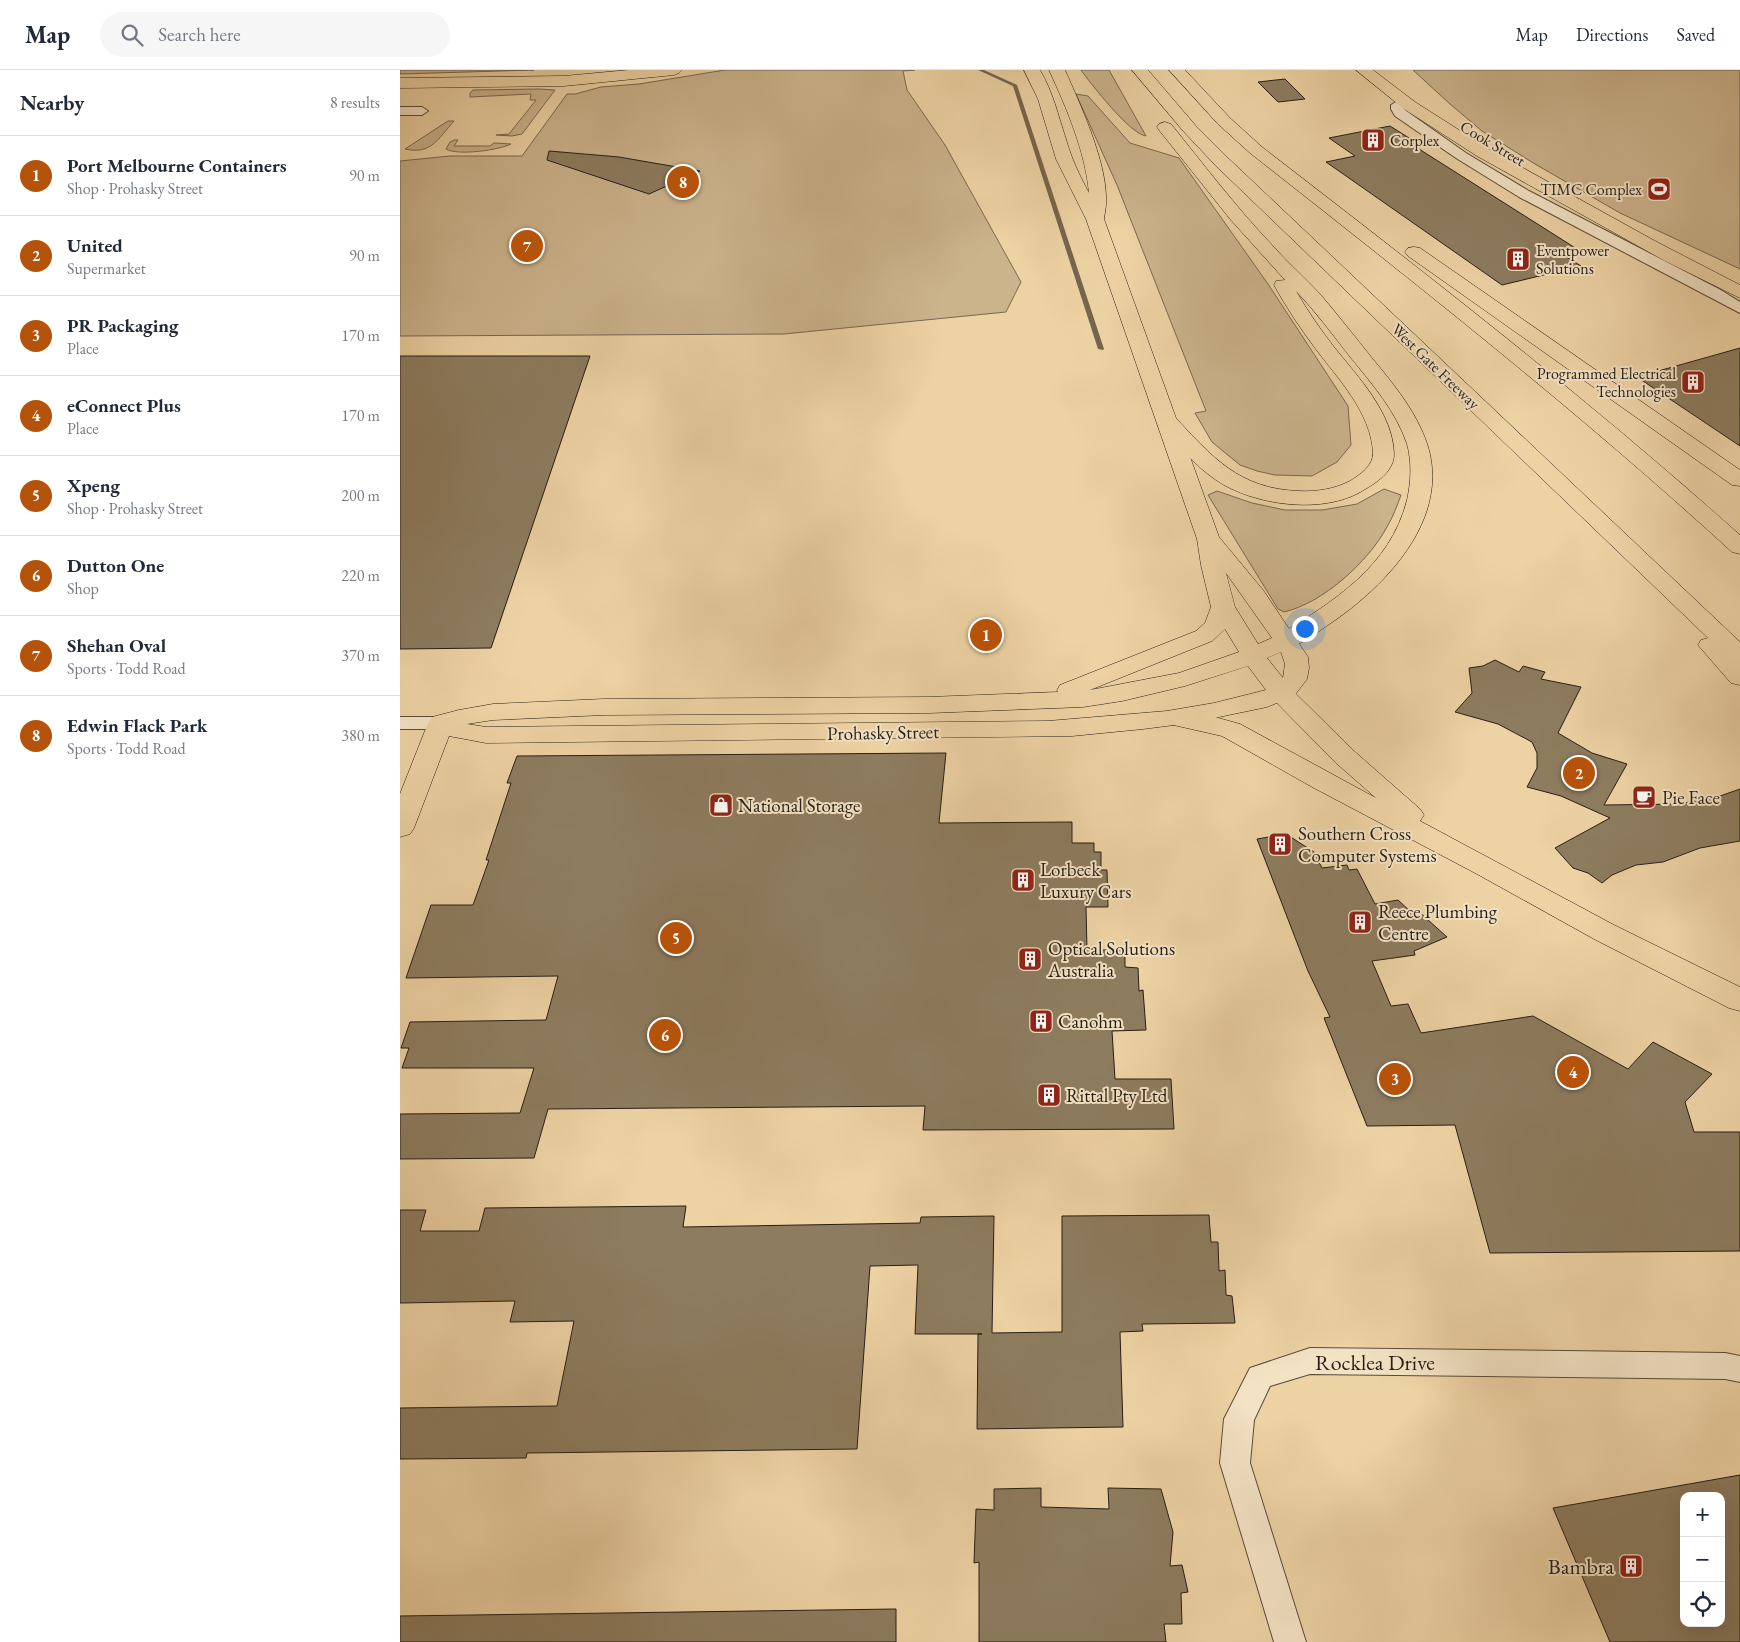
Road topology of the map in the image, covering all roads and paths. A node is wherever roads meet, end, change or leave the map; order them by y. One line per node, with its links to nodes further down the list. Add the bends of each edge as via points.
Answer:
1 (602, 70): 10 (main road)
2 (674, 70): 10 (main road, via 564,81)
3 (1032, 70): 18 (main road, via 1044,92 1060,148)
4 (1057, 70): 18 (main road, via 1076,112 1096,176)
5 (1131, 70): 13 (main road)
6 (1140, 70): 29 (main road, West Gate Freeway, via 1222,162)
7 (1177, 70): 17 (main road)
8 (1364, 70): 12 (main road, Cook Street)
9 (1386, 70): 23 (main road, Cook Street, via 1421,99 1525,163 1634,223)
10 (516, 81): 11 (main road)
11 (400, 83)
12 (1404, 101): 19 (street, Cook Street, via 1397,105 1398,111 1442,143 1525,194); 20 (main road, Cook Street, via 1473,146)
13 (1147, 102)
14 (400, 111): 15 (street)
15 (422, 111)
16 (1158, 117): 21 (main road)
17 (1256, 150): 22 (main road); 27 (main road, via 1287,161)
18 (1095, 219): 26 (main road)
19 (1577, 221): 20 (street, Cook Street); 25 (street, Cook Street)
20 (1614, 225): 24 (main road, Cook Street)
21 (1260, 244): 26 (main road, via 1288,295 1362,396 1382,440 1384,460 1370,477 1342,492 1303,497 1274,495 1249,489 1224,477); 33 (main road, via 1312,297 1389,392 1412,431 1422,471 1415,515 1408,532 1387,563)
22 (1396, 260): 28 (main road, via 1532,348); 31 (main road, via 1665,480)
23 (1740, 274)
24 (1740, 292)
25 (1740, 308)
26 (1168, 420): 30 (main road)
27 (1740, 480)
28 (1740, 495)
29 (1610, 532): 35 (main road, West Gate Freeway); 36 (main road)
30 (1208, 539): 32 (main road); 33 (main road, via 1228,560)
31 (1740, 547)
32 (1223, 607): 34 (main road); 38 (main road, via 1218,622 1204,636 1098,679)
33 (1291, 649): 34 (main road, Prohasky Street); 37 (main road, Prohasky Street, via 1298,668 1290,686)
34 (1253, 655): 37 (main road); 38 (main road, Prohasky Street, via 1218,669 1151,688 1083,699)
35 (1740, 655)
36 (1740, 678)
37 (1281, 692): 39 (main road, Prohasky Street, via 1260,701); 43 (main road, via 1374,784 1415,818)
38 (1029, 702): 41 (main road, Prohasky Street, via 604,707 493,712)
39 (1178, 718): 41 (main road, Prohasky Street, via 1126,725 1048,729 730,734 486,735 467,733); 43 (main road, via 1231,730)
40 (400, 723): 41 (street, Prohasky Street)
41 (442, 723): 42 (main road)
42 (400, 828)
43 (1487, 867): 44 (main road, via 1604,932)
44 (1740, 1000)
45 (1740, 1369): 46 (street, Rocklea Drive, via 1724,1366 1310,1361 1260,1377 1239,1419 1235,1463)
46 (1290, 1642)

